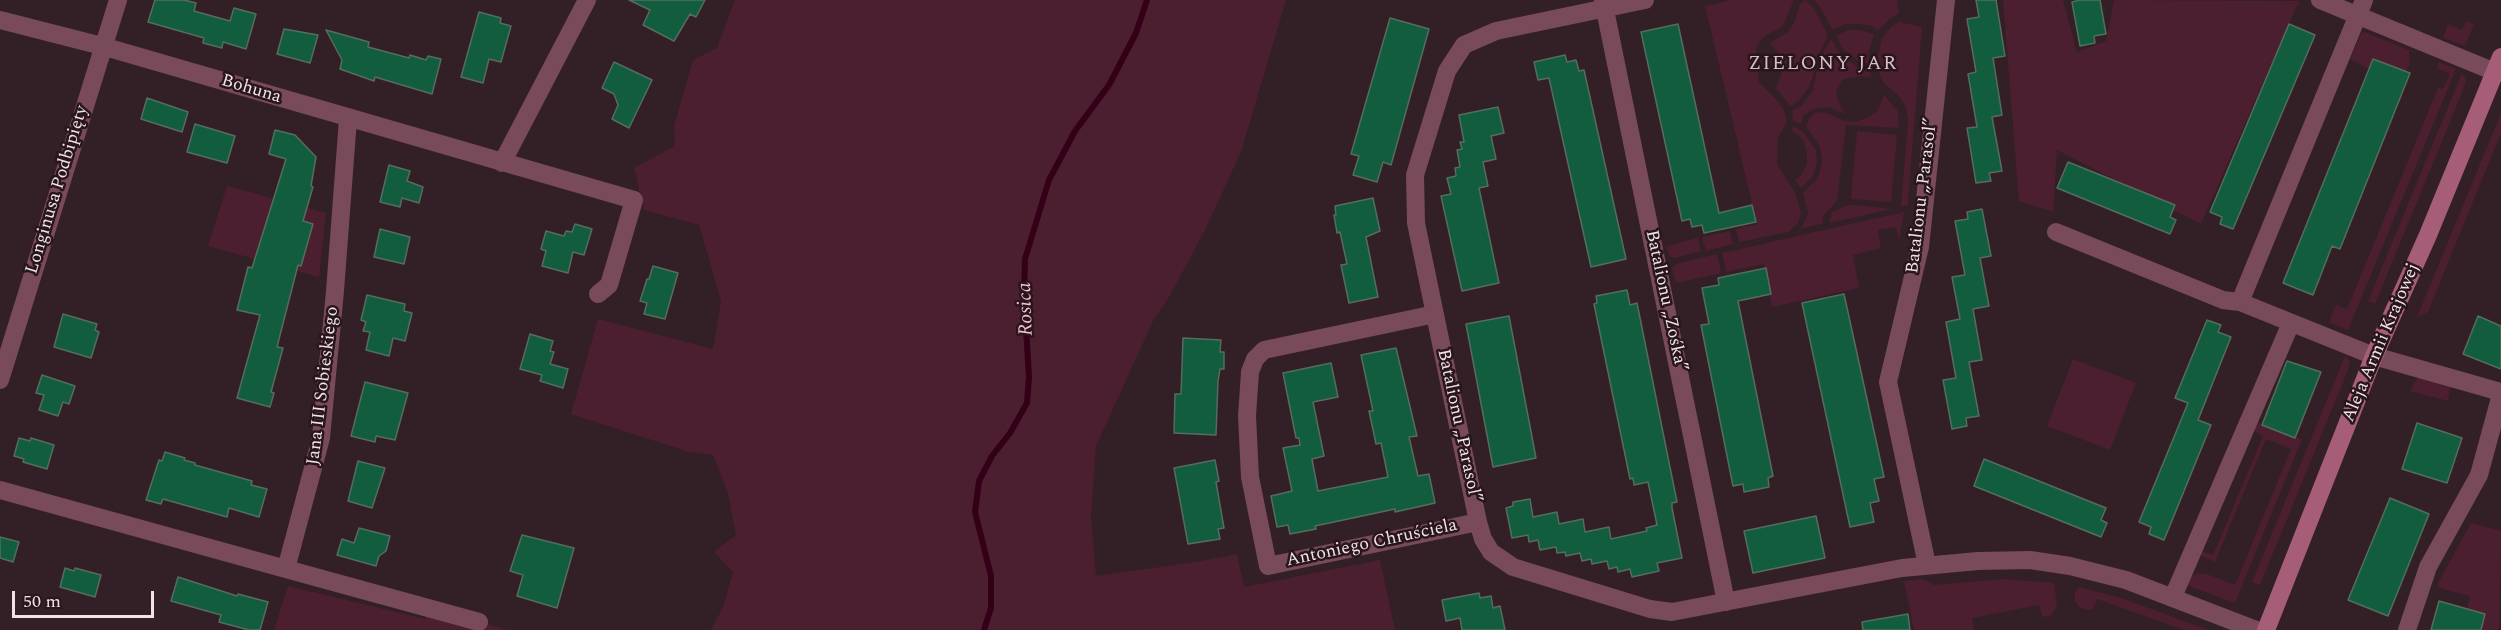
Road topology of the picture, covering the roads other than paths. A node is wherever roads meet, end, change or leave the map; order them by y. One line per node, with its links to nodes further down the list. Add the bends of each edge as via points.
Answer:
1 (118, 0): 9 (street, Longinusa Podbipięty)
2 (587, 0): 12 (street)
3 (1645, 0): 6 (street, Batalionu „Parasol”)
4 (1946, 0): 23 (street, Batalionu „Parasol”, via 1920,247 1888,382)
5 (2320, 0): 7 (street)
6 (1604, 4): 16 (street, Batalionu „Parasol”, via 1496,31 1464,45 1447,71 1415,176 1416,223); 26 (street, Batalionu „Zośka”)
7 (2361, 8): 10 (street); 15 (street)
8 (0, 20): 9 (street, Bohuna)
9 (102, 46): 11 (street, Bohuna); 19 (street, Longinusa Podbipięty)
10 (2498, 64): 18 (street, Aleja Armii Krajowej)
11 (348, 119): 12 (street, Bohuna); 24 (street, Jana III Sobieskiego, via 321,438)
12 (502, 163): 14 (street, Bohuna, via 634,200 609,285)
13 (2056, 232): 15 (street, via 2223,300)
14 (598, 294)
15 (2240, 302): 17 (street)
16 (1435, 314): 22 (street, Batalionu „Parasol”); 22 (street, Antoniego Chruściela, via 1264,350 1255,359 1250,372 1247,416 1250,477 1268,566)
17 (2291, 323): 18 (street); 25 (street)
18 (2374, 356): 20 (street); 29 (street, Aleja Armii Krajowej)
19 (0, 380)
20 (2501, 393): 30 (street, via 2479,475 2428,567)
21 (0, 490): 24 (street)
22 (1478, 522): 26 (street, Batalionu „Parasol”, via 1491,552 1513,567 1661,611 1683,611)
23 (1927, 565): 25 (street, Batalionu „Parasol”, via 2013,560 2051,563 2115,577); 26 (street, Batalionu „Parasol”)
24 (286, 569): 27 (street)
25 (2173, 597): 28 (street, Batalionu „Parasol”)
26 (1726, 602)
27 (479, 622)
28 (2256, 630)
29 (2266, 630)
30 (2407, 630)

